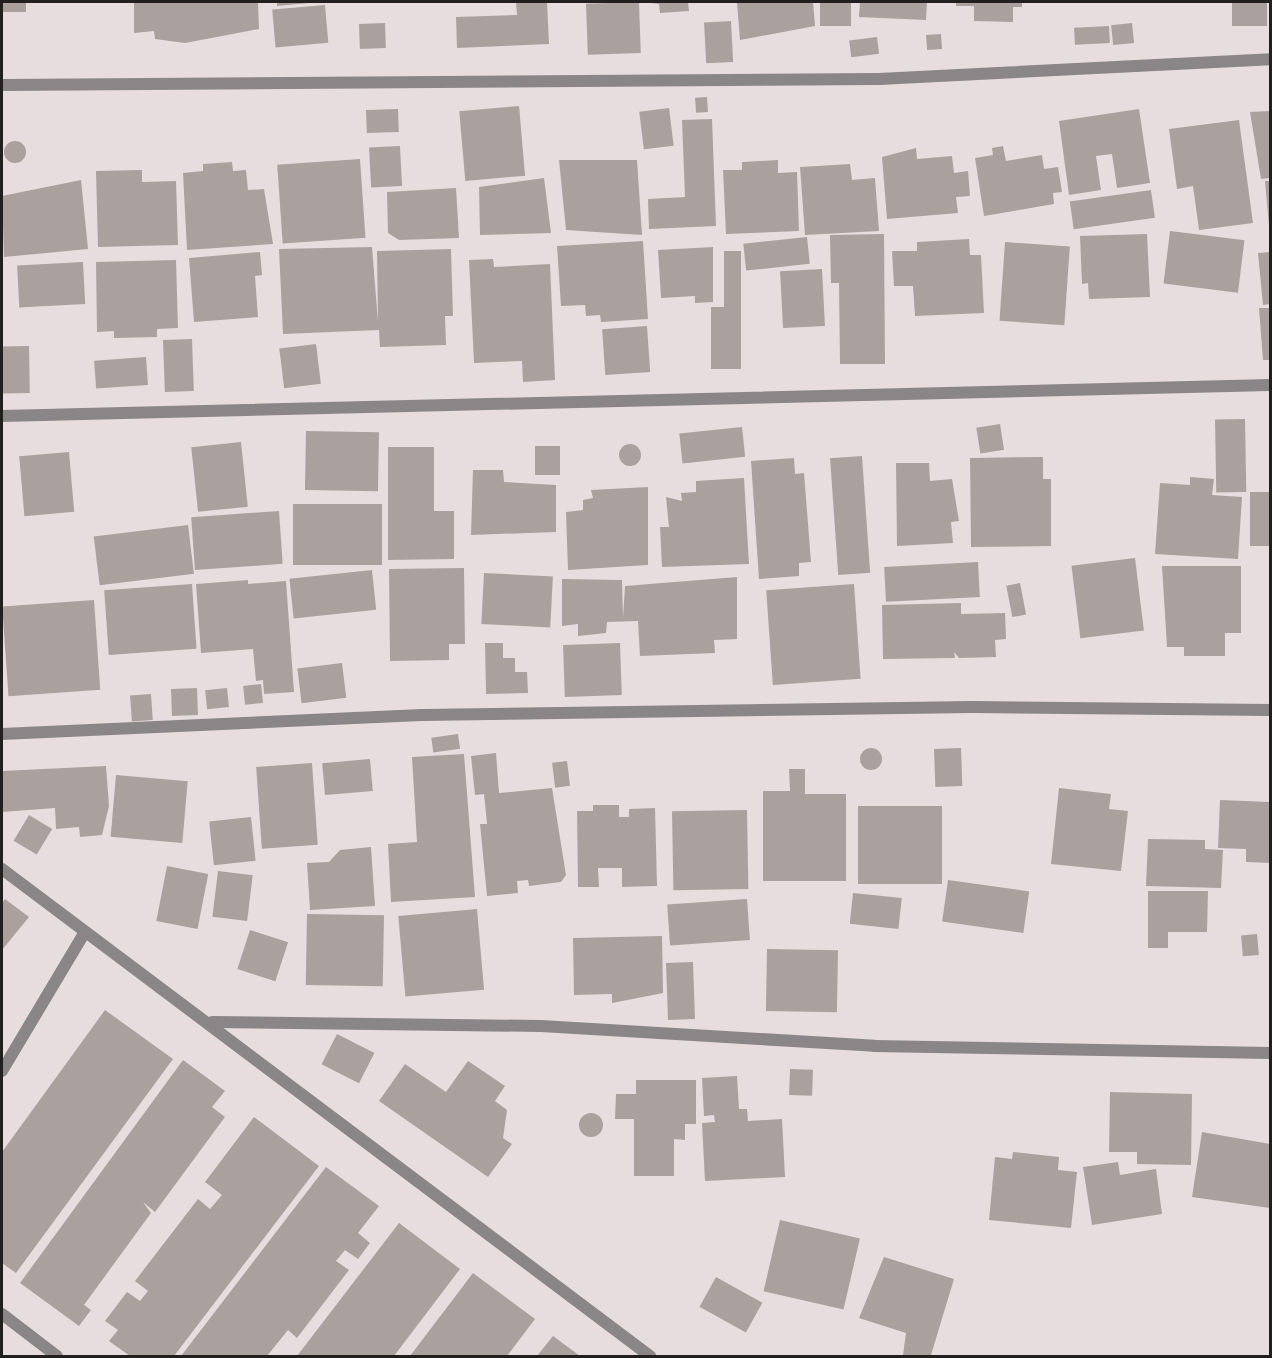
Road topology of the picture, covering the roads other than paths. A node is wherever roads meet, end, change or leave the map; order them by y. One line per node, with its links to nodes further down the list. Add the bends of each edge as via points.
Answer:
1 (1270, 58): 2 (street, via 879,79)
2 (2, 85)
3 (1270, 386): 4 (street)
4 (2, 416)
5 (1270, 710): 6 (street, via 972,707 422,715)
6 (2, 734)
7 (2, 869): 8 (street)
8 (85, 932): 9 (street); 11 (street)
9 (212, 1022): 10 (street, via 541,1026 874,1046); 14 (street)
10 (1270, 1053)
11 (2, 1071)
12 (2, 1314): 13 (street)
13 (57, 1356)
14 (650, 1356)

